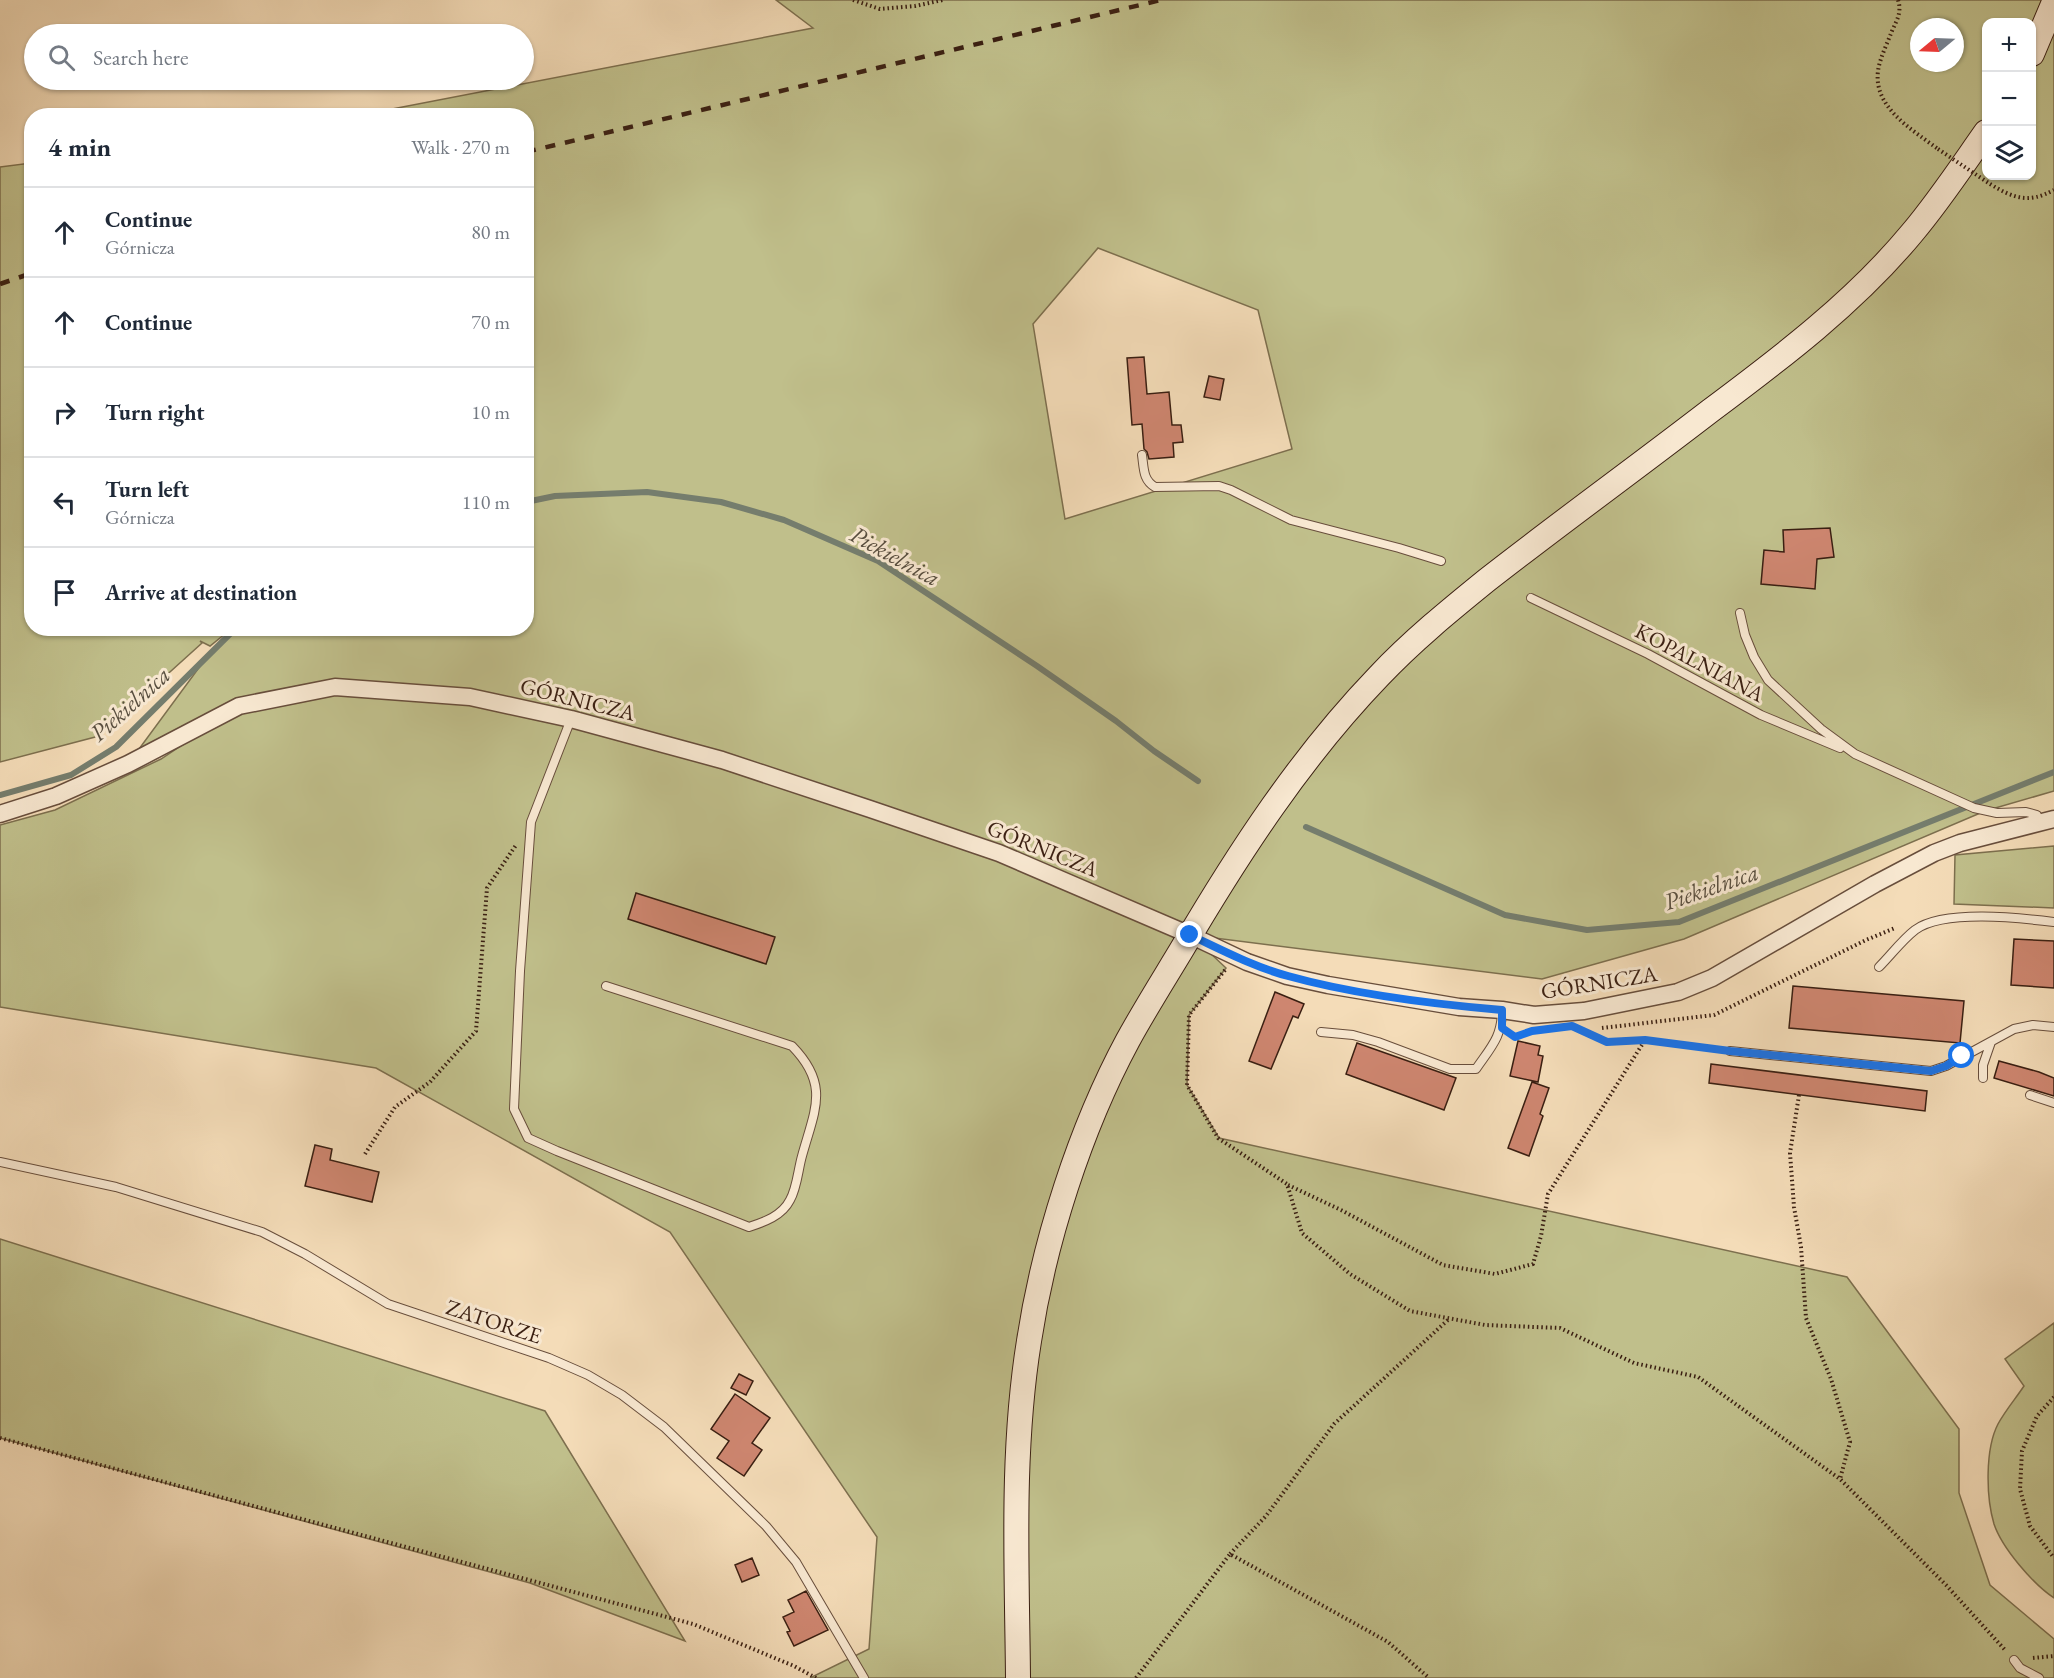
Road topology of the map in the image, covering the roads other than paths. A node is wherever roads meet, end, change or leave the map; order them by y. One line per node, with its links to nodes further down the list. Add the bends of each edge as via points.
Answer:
1 (2054, 2): 2 (main road)
2 (2036, 43)
3 (1982, 138): 13 (main road, via 1913,233 1836,310 1767,369 1485,582 1382,673 1311,754 1232,866)
4 (1142, 455): 5 (lane, via 1145,477 1155,487 1219,486 1291,520)
5 (1440, 561)
6 (1531, 598): 9 (lane, KOPALNIANA, via 1648,654 1761,715)
7 (1740, 613): 9 (lane, KOPALNIANA, via 1754,657 1768,680)
8 (571, 719): 10 (street, GÓRNICZA, via 470,697 335,687 239,706 128,764 56,796); 13 (street, GÓRNICZA, via 722,760 999,852); 15 (lane, via 531,822 514,1109 528,1138 557,1151 748,1227 770,1220 790,1202 817,1101 814,1077 804,1058 792,1046)
9 (1855, 754): 11 (lane, KOPALNIANA, via 1974,808 1997,813 2026,812)
10 (0, 814)
11 (2046, 821): 16 (street, GÓRNICZA, via 1934,853 1712,978 1678,992 1584,1011 1533,1015)
12 (2054, 922): 14 (lane, via 2008,917 1937,921 1916,929)
13 (1190, 935): 16 (street, GÓRNICZA, via 1287,976 1459,1007); 27 (main road, via 1127,1043 1090,1124 1040,1282 1020,1414 1016,1497)
14 (1879, 967)
15 (606, 986)
16 (1502, 1010): 18 (lane, via 1502,1028 1476,1069 1450,1069 1378,1041)
17 (2054, 1027): 19 (lane, via 2033,1025 2014,1029)
18 (1321, 1032)
19 (1991, 1042): 20 (lane, via 1931,1071); 21 (lane)
20 (1730, 1051)
21 (1983, 1078)
22 (2030, 1095): 23 (lane)
23 (2054, 1103)
24 (0, 1162): 26 (lane, ZATORZE, via 116,1187 262,1232 388,1304 549,1358 622,1395 664,1427 782,1544)
25 (2014, 1660): 28 (lane)
26 (864, 1678)
27 (1018, 1678)
28 (2039, 1678)

